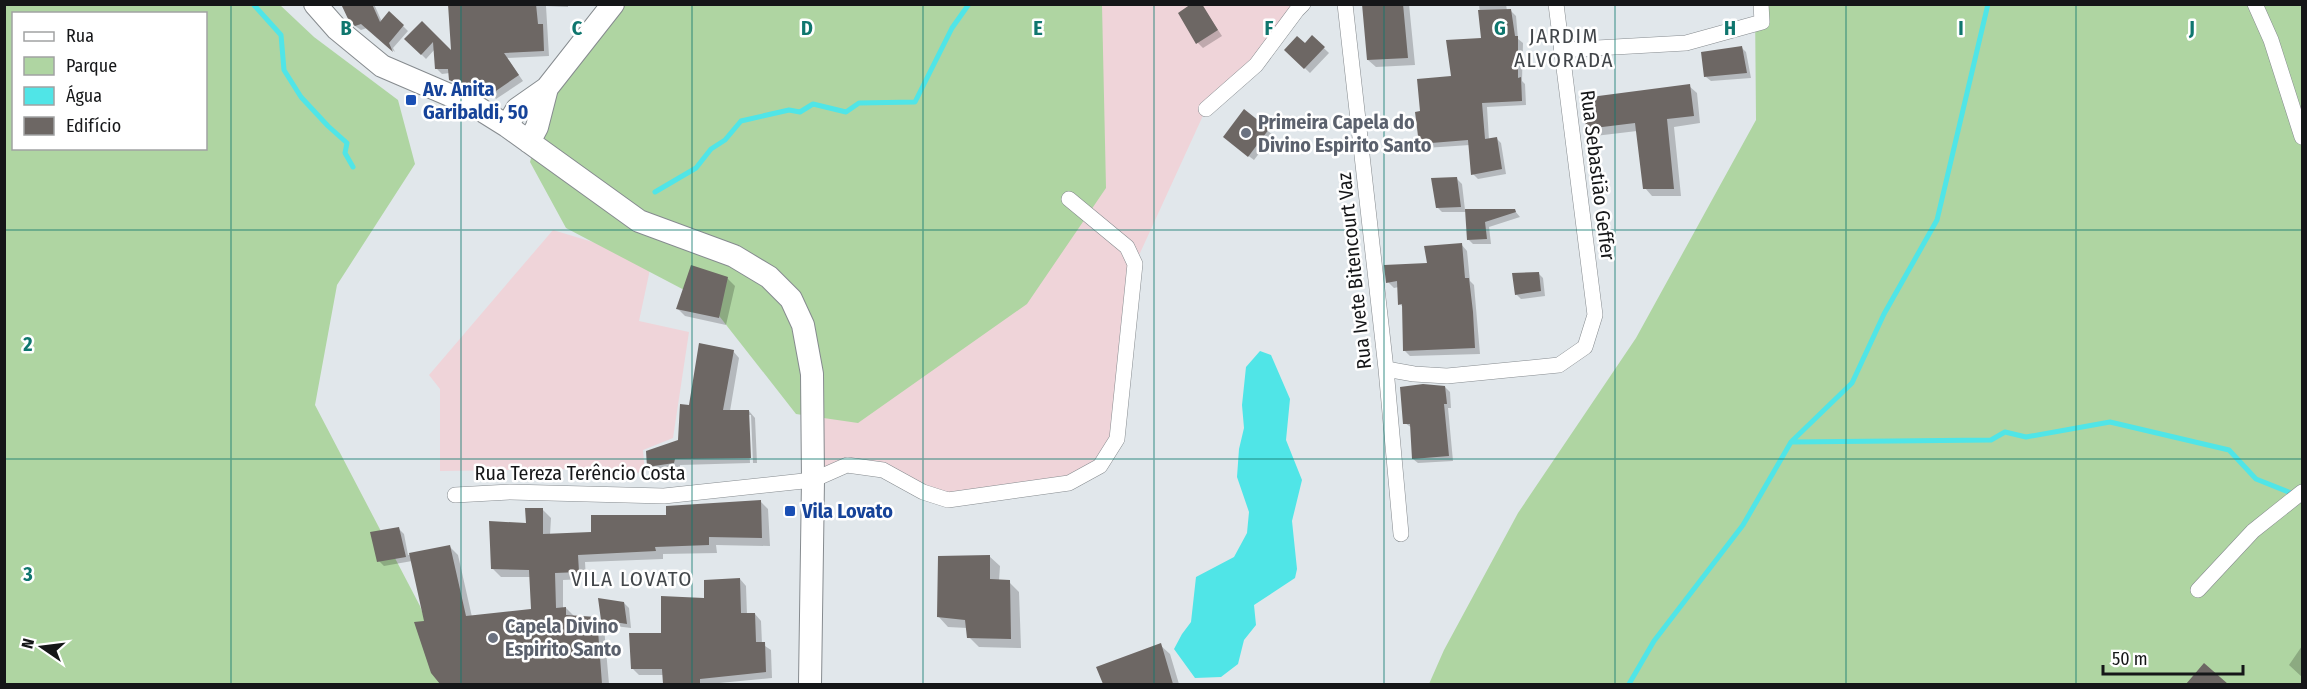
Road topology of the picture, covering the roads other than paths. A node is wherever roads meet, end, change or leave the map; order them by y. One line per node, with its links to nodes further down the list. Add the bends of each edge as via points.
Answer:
1 (315, 4): 11 (street, via 337,29 382,66 475,106)
2 (613, 4): 9 (street)
3 (1303, 4): 10 (street, via 1256,65)
4 (1345, 4): 15 (street, Rua Ivete Bitencourt Vaz)
5 (1556, 4): 8 (street, Rua Sebastião Geffer)
6 (1761, 4): 8 (street, via 1762,22 1686,43)
7 (2255, 4): 12 (street, via 2271,40)
8 (1561, 50): 15 (street, Rua Sebastião Geffer, via 1595,315 1585,347 1559,365 1447,376)
9 (547, 88): 11 (street, via 517,109); 13 (street, via 537,127)
10 (1206, 109)
11 (507, 126): 13 (street)
12 (2302, 137)
13 (528, 142): 16 (street, via 639,221 734,256 770,277 791,299 803,325 812,374)
14 (1069, 199): 16 (street, Rua Tereza Terêncio Costa, via 1127,247 1135,264 1117,439 1100,466 1069,483 948,500 923,492 883,470 847,465)
15 (1386, 369): 19 (street, Rua Ivete Bitencourt Vaz)
16 (813, 480): 18 (street, Rua Tereza Terêncio Costa, via 664,496 510,492); 21 (street)
17 (2302, 492): 20 (street, via 2253,531)
18 (454, 495)
19 (1401, 534)
20 (2198, 590)
21 (810, 684)

